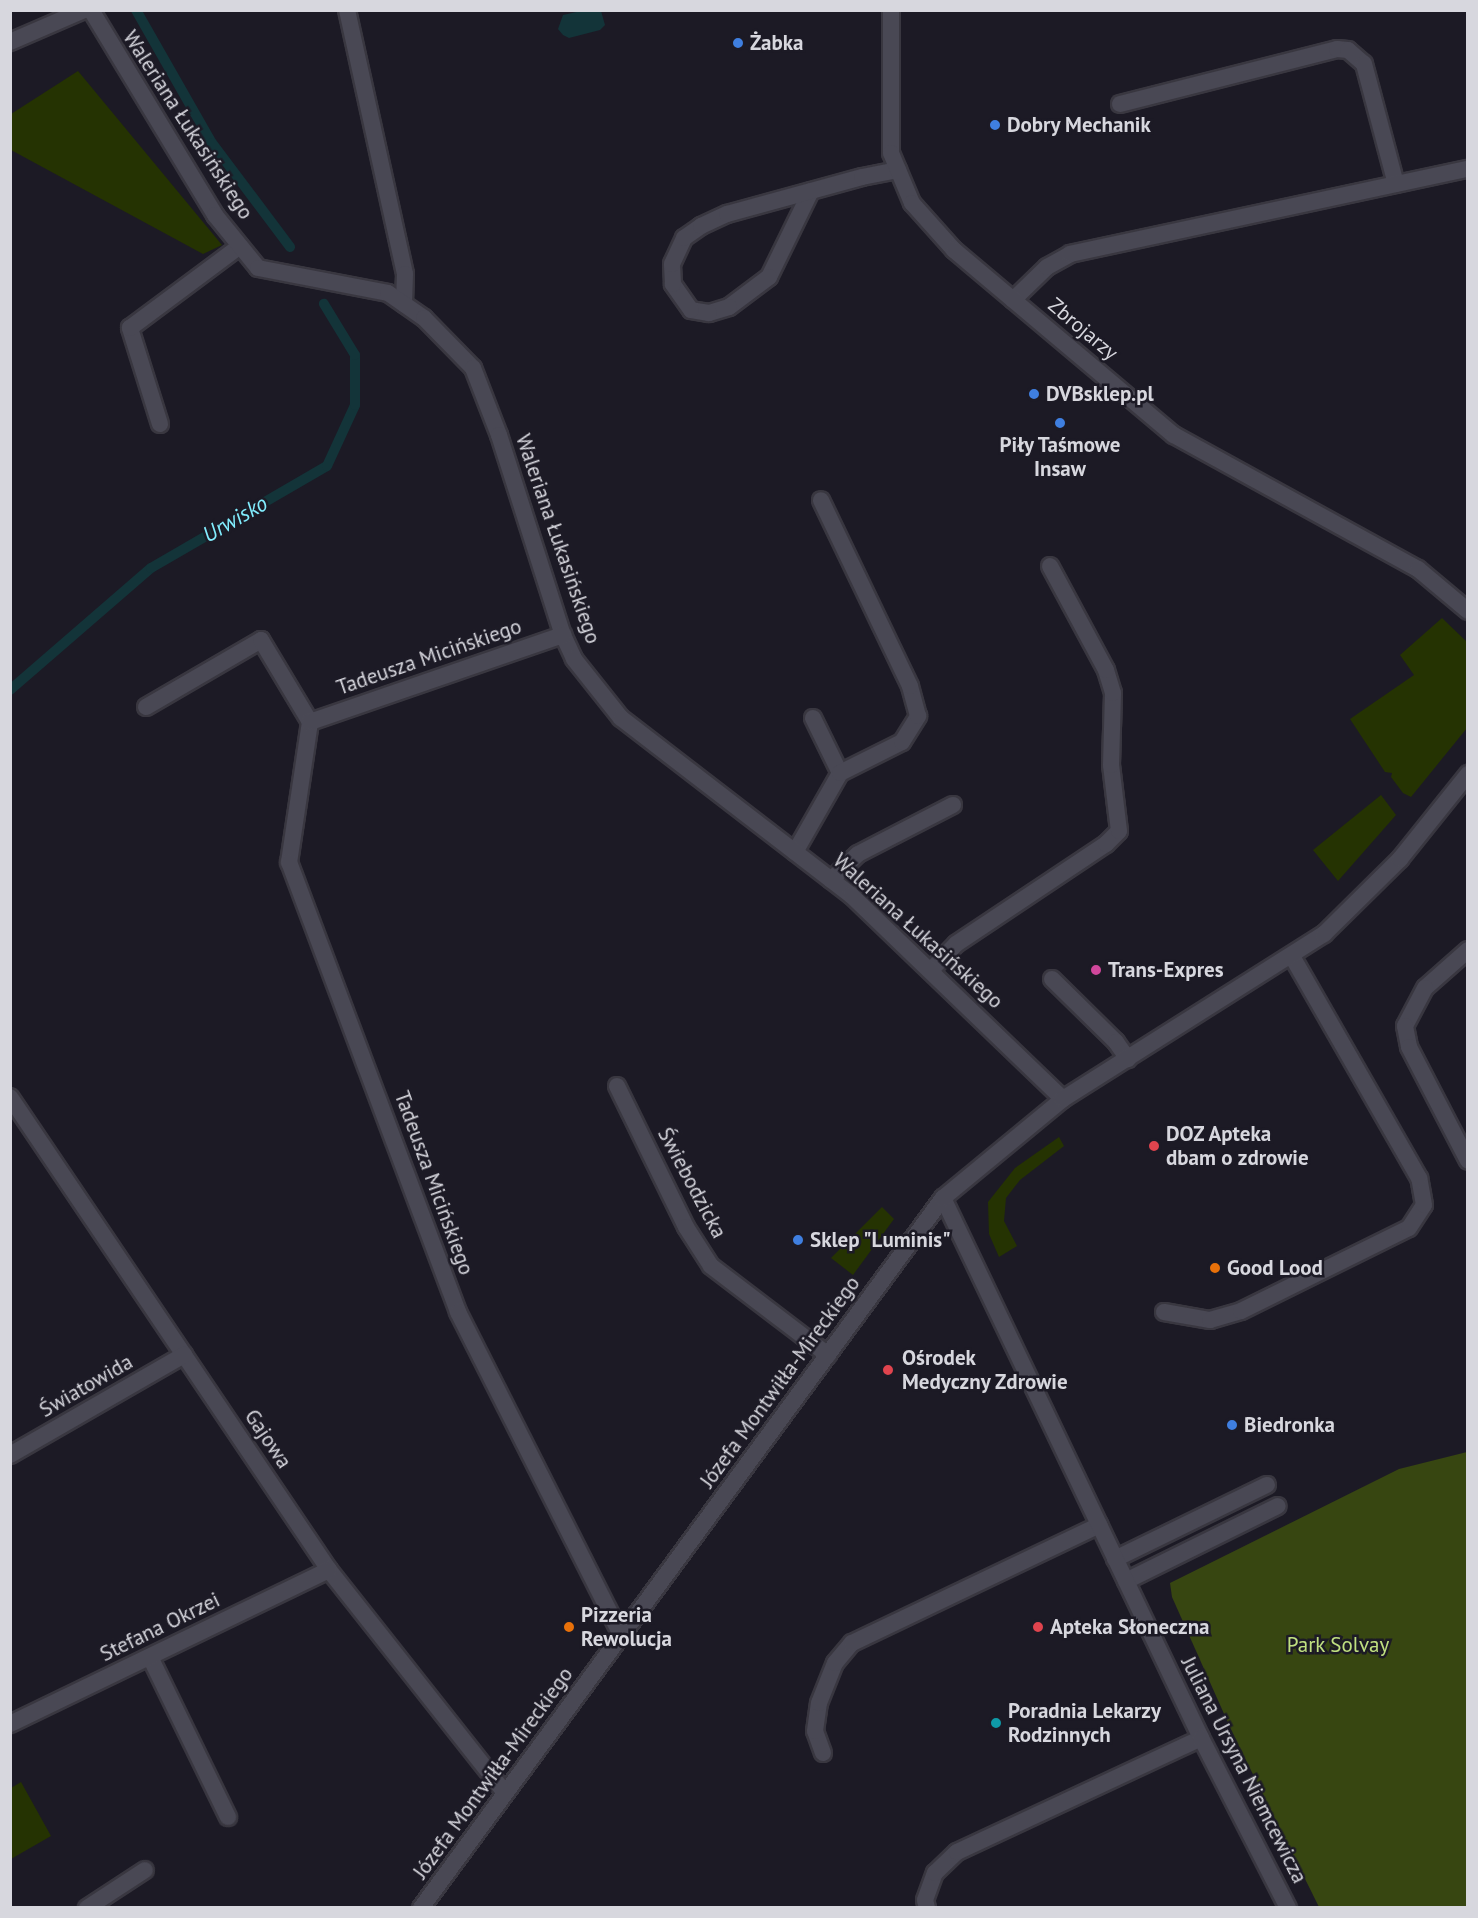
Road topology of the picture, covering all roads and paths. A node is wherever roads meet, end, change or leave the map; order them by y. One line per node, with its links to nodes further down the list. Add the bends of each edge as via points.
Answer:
1 (84, 10): 5 (street)
2 (91, 10): 11 (street, Waleriana Łukasińskiego, via 215,215)
3 (347, 10): 13 (street, via 405,273)
4 (891, 10): 8 (street, Zbrojarzy, via 891,153)
5 (10, 42)
6 (1120, 104): 9 (street, via 1337,49 1348,50 1364,64)
7 (1467, 169): 9 (street)
8 (898, 170): 10 (street); 12 (street, Zbrojarzy, via 912,203 954,250)
9 (1396, 184): 12 (street, via 1070,254 1047,267)
10 (811, 191): 10 (street, via 727,214 684,238 672,264 673,284 691,310 709,313 729,307 770,277)
11 (240, 246): 13 (street, Waleriana Łukasińskiego, via 258,268 388,293); 14 (street, via 130,328)
12 (1013, 300): 17 (street, Zbrojarzy, via 1174,435 1418,568)
13 (404, 304): 18 (street, Waleriana Łukasińskiego, via 473,368 499,435)
14 (160, 424)
15 (821, 500): 22 (street, via 918,705 916,724 902,742)
16 (1050, 566): 29 (street, via 1106,670 1113,693 1111,765 1119,831 1106,844 956,944)
17 (1467, 611)
18 (562, 635): 21 (street, Tadeusza Micińskiego); 25 (street, Waleriana Łukasińskiego, via 574,659 621,718)
19 (146, 707): 21 (street, via 261,640)
20 (813, 718): 22 (street)
21 (310, 722): 47 (street, Tadeusza Micińskiego, via 289,862 458,1312)
22 (840, 773): 25 (street)
23 (1467, 774): 28 (street, Józefa Montwiłła-Mireckiego, via 1375,887 1324,934)
24 (953, 805): 26 (street, via 858,854)
25 (795, 852): 26 (street, Waleriana Łukasińskiego)
26 (831, 880): 29 (street, Waleriana Łukasińskiego)
27 (1467, 950): 35 (street, via 1425,988 1405,1026 1408,1047)
28 (1292, 956): 31 (street, Józefa Montwiłła-Mireckiego); 37 (street, via 1419,1178 1424,1205 1409,1228 1241,1311 1210,1320)
29 (931, 970): 34 (street, Waleriana Łukasińskiego)
30 (1052, 979): 31 (street, via 1116,1042)
31 (1128, 1059): 34 (street, Józefa Montwiłła-Mireckiego)
32 (616, 1086): 38 (street, Świebodzicka, via 686,1227 711,1266)
33 (10, 1097): 39 (street, Gajowa)
34 (1063, 1099): 36 (street, Józefa Montwiłła-Mireckiego)
35 (1467, 1161)
36 (943, 1198): 38 (street, Józefa Montwiłła-Mireckiego); 43 (street, Juliana Ursyna Niemcewicza)
37 (1164, 1312)
38 (828, 1354): 47 (street, Józefa Montwiłła-Mireckiego)
39 (184, 1355): 40 (street, Światowida); 45 (street, Gajowa)
40 (10, 1455)
41 (1267, 1485): 44 (street)
42 (1278, 1506): 46 (street)
43 (1099, 1525): 44 (street, Juliana Ursyna Niemcewicza); 51 (street, via 852,1644 835,1663 819,1703 816,1731)
44 (1115, 1558): 46 (street, Juliana Ursyna Niemcewicza)
45 (329, 1570): 48 (street, Stefana Okrzei); 52 (street, Gajowa)
46 (1126, 1581): 50 (street, Juliana Ursyna Niemcewicza)
47 (622, 1636): 52 (street, Józefa Montwiłła-Mireckiego)
48 (150, 1657): 49 (street, Stefana Okrzei); 53 (street)
49 (10, 1724)
50 (1201, 1738): 57 (street, via 957,1852 935,1873 925,1900); 58 (street, Juliana Ursyna Niemcewicza)
51 (823, 1753)
52 (505, 1793): 56 (street, Józefa Montwiłła-Mireckiego)
53 (228, 1818)
54 (145, 1870): 55 (street)
55 (87, 1908)
56 (421, 1908)
57 (927, 1908)
58 (1288, 1908)

